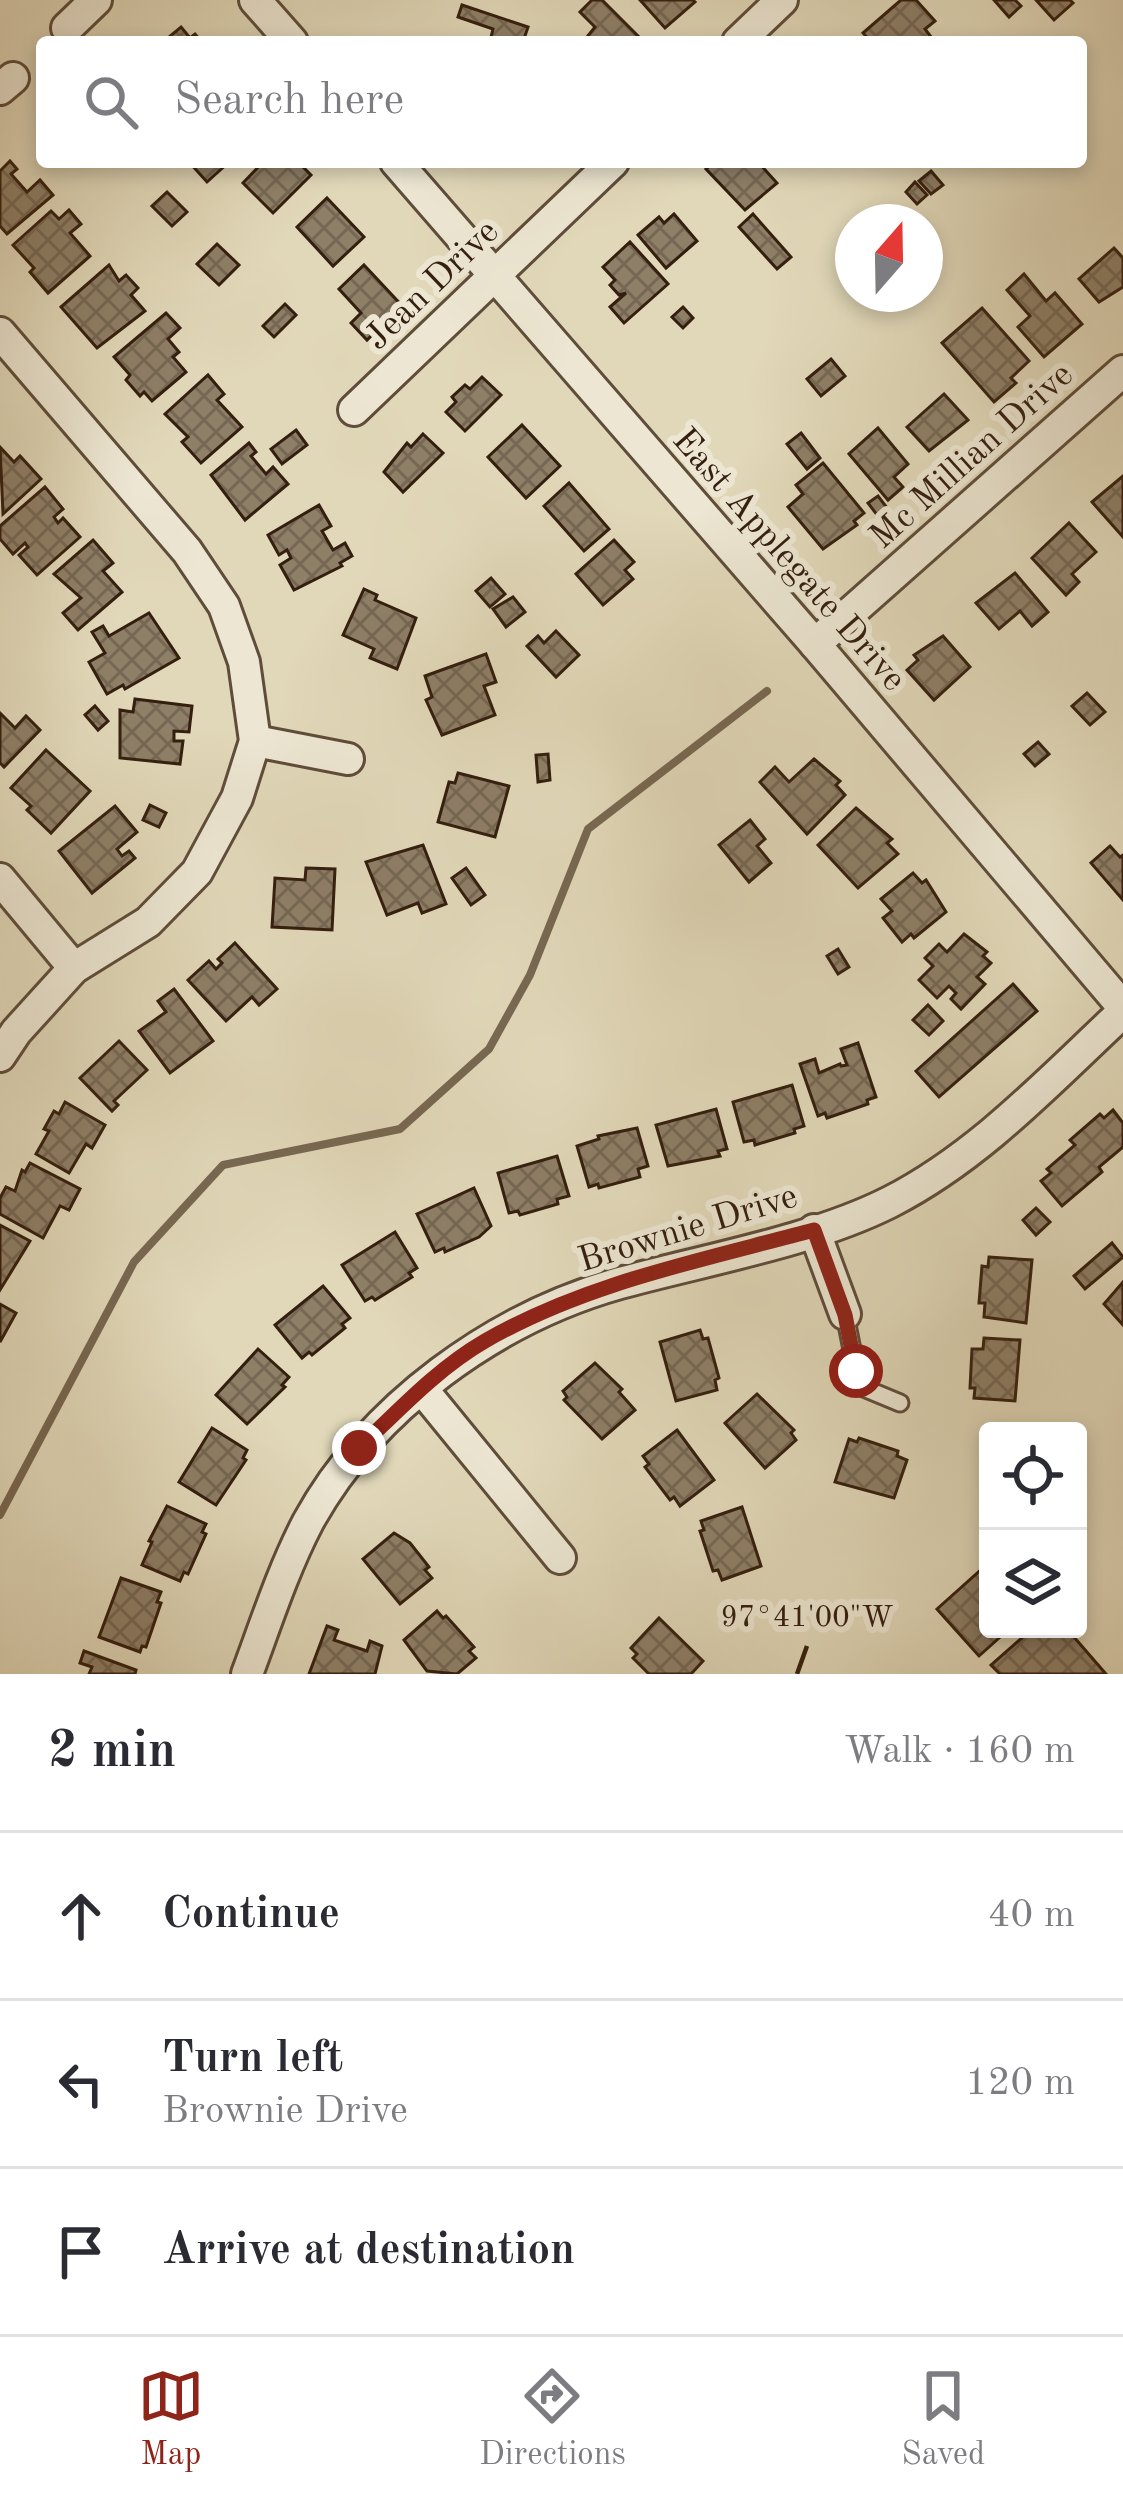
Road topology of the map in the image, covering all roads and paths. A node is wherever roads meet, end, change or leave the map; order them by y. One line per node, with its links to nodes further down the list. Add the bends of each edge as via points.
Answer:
1 (96, 0): 4 (street)
2 (255, 0): 5 (street)
3 (782, 0): 6 (street)
4 (67, 28)
5 (287, 36)
6 (745, 36)
7 (401, 168): 9 (street, East Applegate Drive)
8 (607, 168): 9 (street, Jean Drive)
9 (494, 275): 12 (street, Jean Drive); 13 (street, East Applegate Drive)
10 (0, 332): 14 (street, via 187,551 224,606 244,662)
11 (1123, 371): 13 (street, Mc Millian Drive)
12 (354, 410)
13 (814, 644): 18 (street, East Applegate Drive)
14 (255, 741): 15 (street); 17 (street, via 237,798 197,872 148,922)
15 (349, 759)
16 (0, 879): 17 (street)
17 (74, 968): 19 (street)
18 (1123, 1010): 20 (street, Brownie Drive, via 945,1169 888,1203)
19 (0, 1056)
20 (814, 1230): 21 (street); 22 (street, Brownie Drive, via 567,1303 483,1342)
21 (845, 1315): 23 (lane, via 859,1386)
22 (422, 1389): 24 (street); 25 (street, Brownie Drive, via 359,1448 309,1521)
23 (900, 1403)
24 (560, 1558)
25 (247, 1674)

